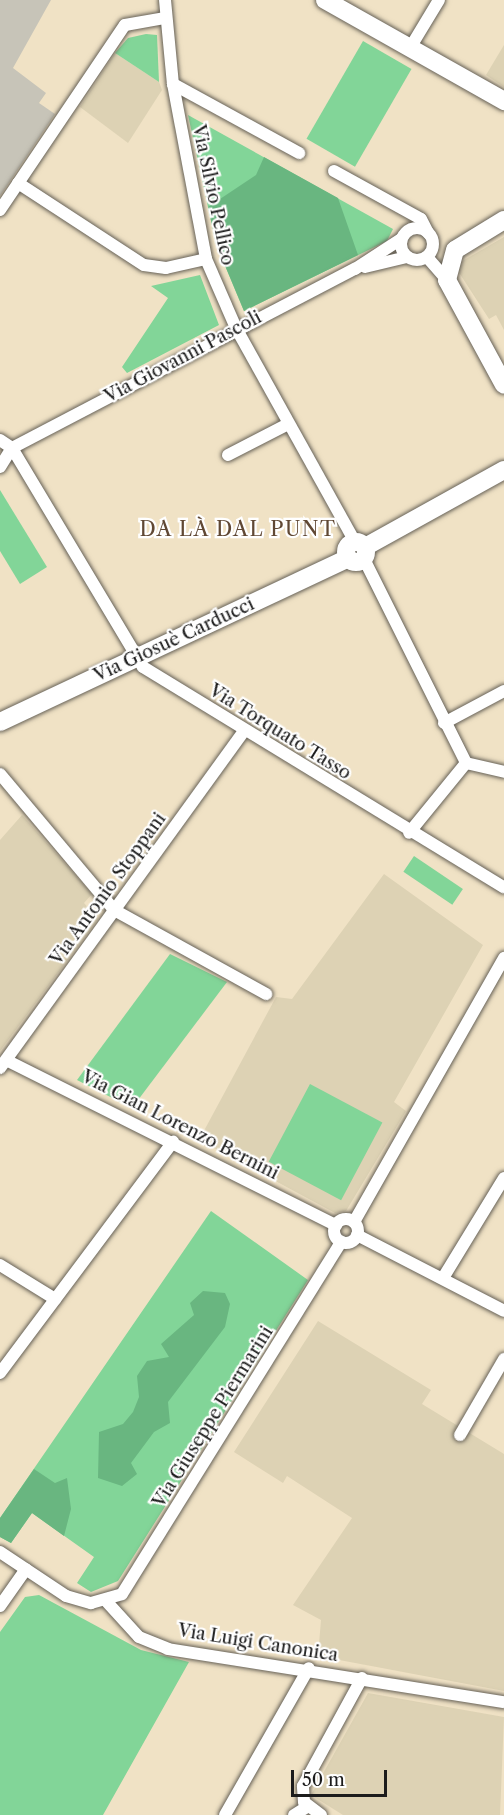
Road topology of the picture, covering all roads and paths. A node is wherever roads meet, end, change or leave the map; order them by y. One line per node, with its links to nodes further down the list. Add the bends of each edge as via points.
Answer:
1 (165, 0): 4 (street, Via Silvio Pellico)
2 (325, 0): 5 (street)
3 (439, 0): 5 (street)
4 (165, 18): 6 (street, Via Silvio Pellico); 10 (street, via 125,26)
5 (411, 48): 7 (street)
6 (173, 84): 8 (street); 19 (street, Via Silvio Pellico)
7 (504, 101)
8 (299, 153)
9 (334, 171): 11 (street)
10 (18, 183): 12 (street); 19 (street, via 144,265 166,268)
11 (397, 207): 14 (street); 15 (street, via 421,219)
12 (0, 210)
13 (504, 220): 16 (street)
14 (406, 234): 15 (street); 17 (street); 20 (street, Via Giovanni Pascoli)
15 (430, 238): 16 (street); 18 (street)
16 (461, 245): 21 (street, via 449,258)
17 (407, 257): 18 (street, Via Giovanni Pascoli); 20 (street, Via Giovanni Pascoli)
18 (427, 257): 21 (street)
19 (206, 259): 22 (street, Via Silvio Pellico)
20 (355, 269): 22 (street, Via Giovanni Pascoli)
21 (447, 280): 23 (street)
22 (236, 328): 24 (street, Via Silvio Pellico); 26 (street, Via Giovanni Pascoli)
23 (504, 385)
24 (288, 424): 27 (street); 30 (street, Via Silvio Pellico)
25 (0, 440): 26 (street)
26 (12, 448): 28 (street); 31 (street, Via Torquato Tasso)
27 (228, 455)
28 (0, 467)
29 (504, 470): 30 (street, Via Giosuè Carducci)
30 (358, 552): 31 (street, Via Giosuè Carducci); 34 (street, Via Silvio Pellico)
31 (137, 657): 33 (street, Via Giosuè Carducci); 35 (street, Via Torquato Tasso, via 143,667)
32 (504, 691): 34 (street)
33 (0, 722)
34 (444, 723): 36 (street, Via Silvio Pellico)
35 (244, 731): 39 (street, Via Torquato Tasso); 41 (street, Via Antonio Stoppani)
36 (466, 763): 37 (street); 39 (street)
37 (504, 772)
38 (0, 774): 41 (street)
39 (409, 833): 40 (street, Via Torquato Tasso)
40 (504, 887)
41 (114, 910): 44 (street); 45 (street, Via Antonio Stoppani)
42 (504, 947): 43 (street)
43 (503, 960): 48 (street)
44 (266, 994)
45 (4, 1064): 46 (street, Via Gian Lorenzo Bernini)
46 (173, 1142): 49 (street, Via Gian Lorenzo Bernini); 54 (street)
47 (504, 1178): 53 (street)
48 (354, 1222): 49 (street); 50 (street)
49 (336, 1225): 51 (street)
50 (357, 1236): 51 (street); 53 (street)
51 (341, 1242): 61 (street, Via Giuseppe Piermarini, via 138,1573 122,1594)
52 (0, 1265): 54 (street)
53 (444, 1278): 55 (street)
54 (55, 1299): 57 (street)
55 (504, 1311)
56 (504, 1359): 58 (street)
57 (0, 1373)
58 (460, 1435)
59 (0, 1552): 60 (street)
60 (26, 1569): 61 (street, via 66,1596); 62 (street)
61 (107, 1602): 63 (street, Via Luigi Canonica, via 139,1637 168,1649)
62 (0, 1606)
63 (309, 1668): 64 (street, Via Luigi Canonica); 67 (street)
64 (363, 1678): 65 (street, Via Luigi Canonica); 66 (street, via 303,1785)
65 (504, 1702)
66 (307, 1807): 68 (street); 69 (street)
67 (225, 1815)
68 (294, 1815)
69 (321, 1815)

